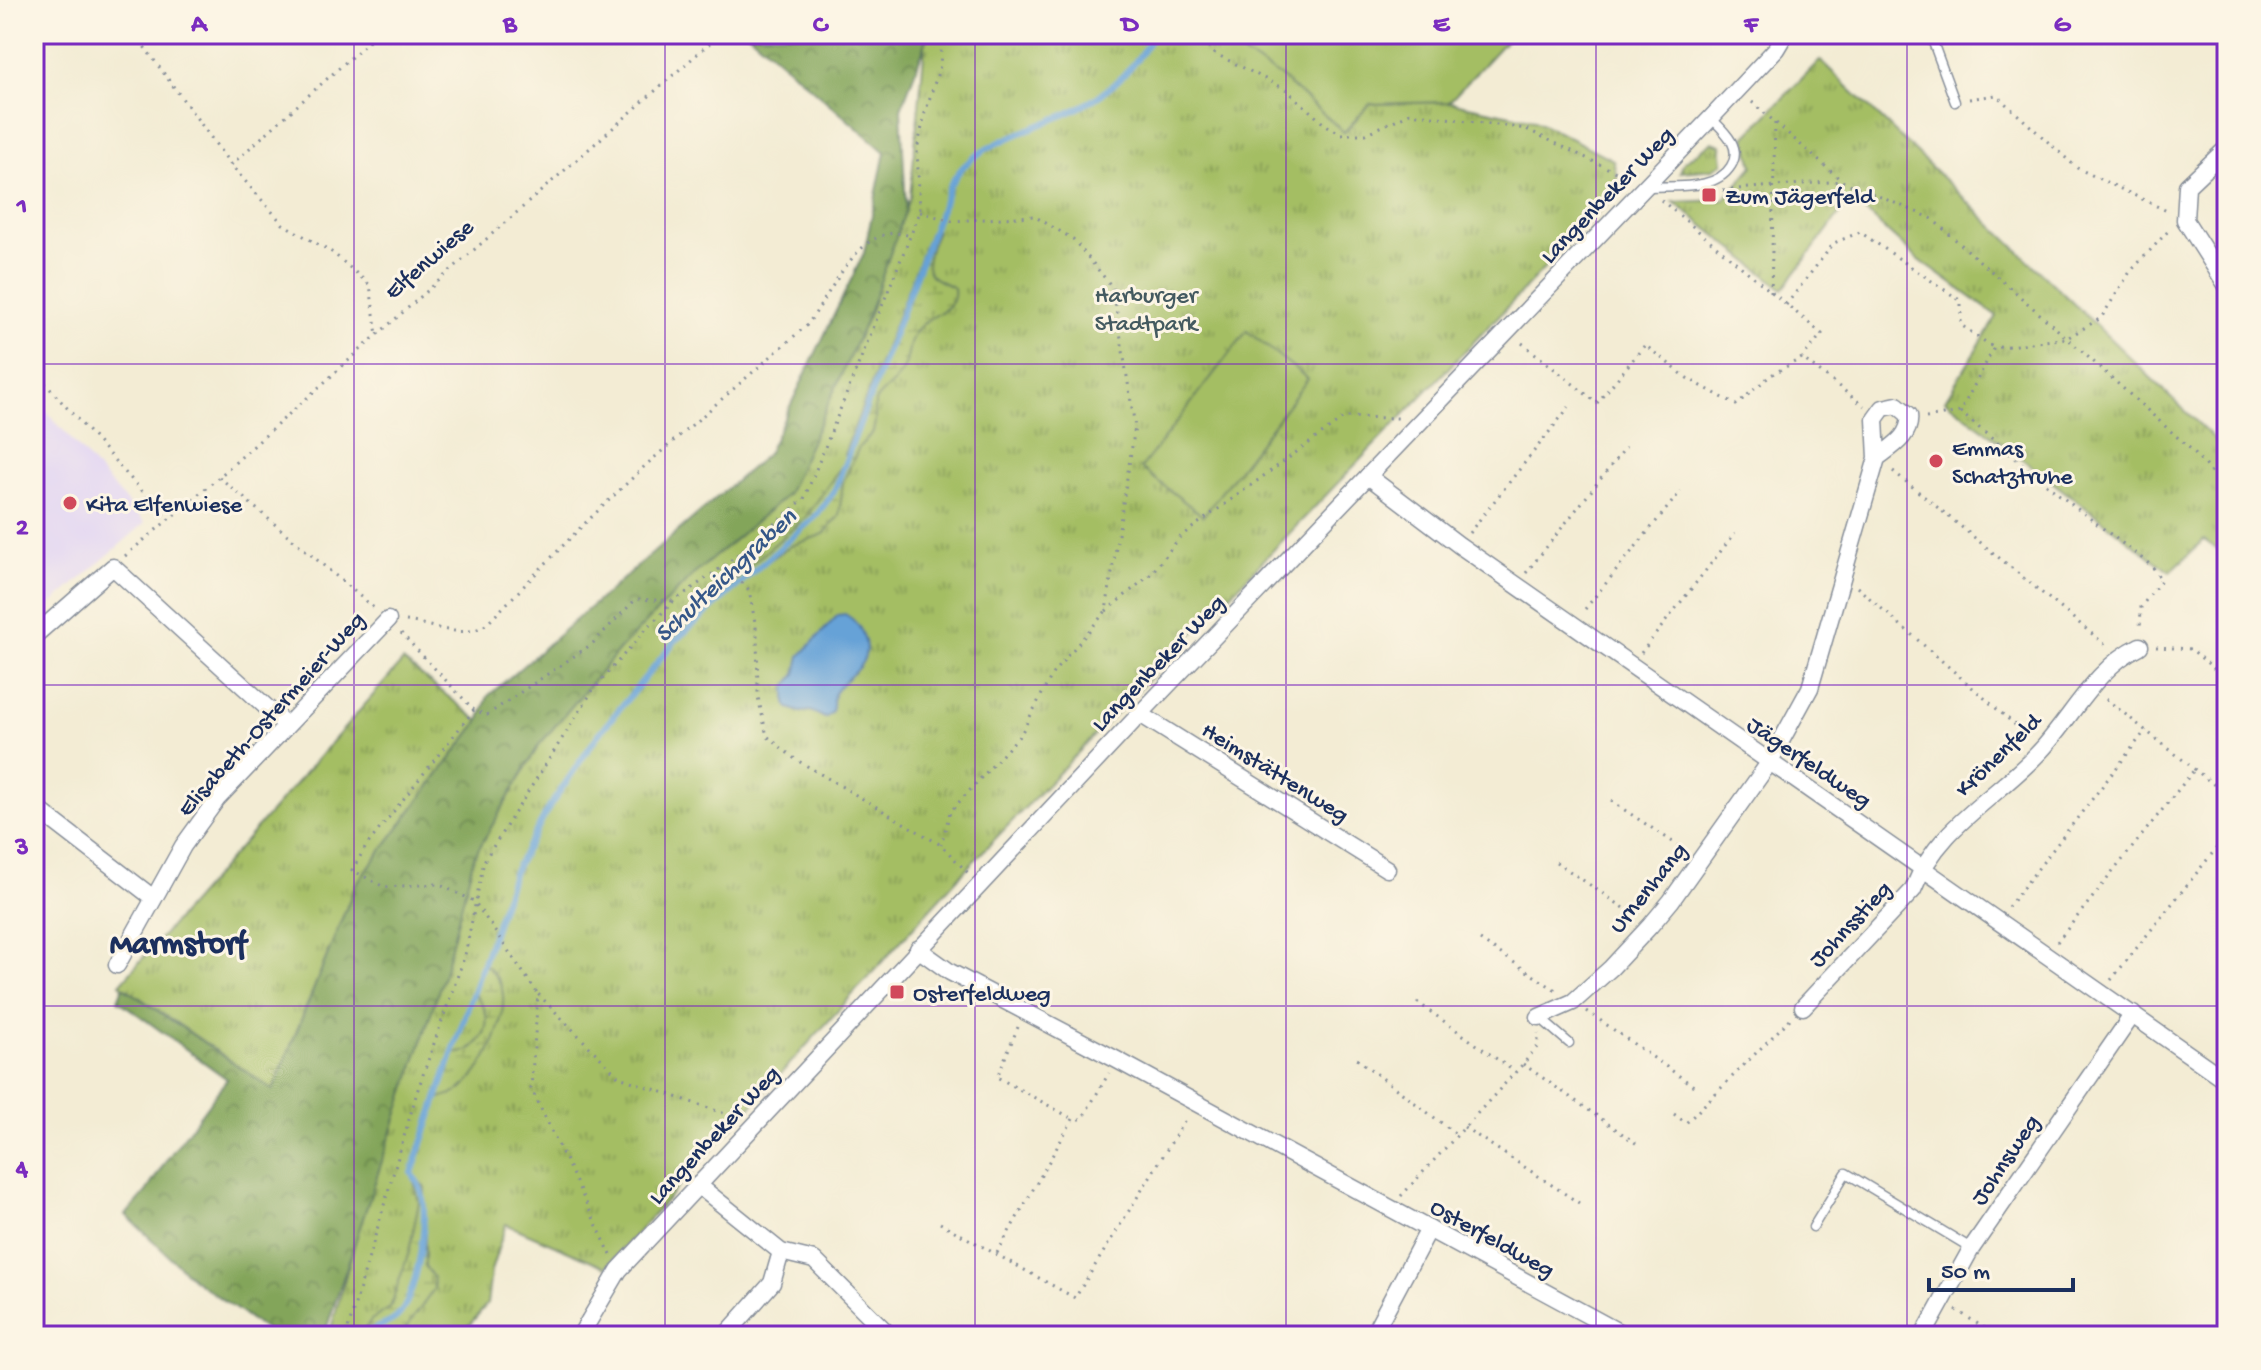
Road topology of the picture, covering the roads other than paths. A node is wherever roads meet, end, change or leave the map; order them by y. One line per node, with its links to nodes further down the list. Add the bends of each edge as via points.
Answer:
1 (1785, 34): 4 (street, Langenbeker Weg)
2 (1930, 34): 3 (lane)
3 (1955, 102)
4 (1711, 118): 6 (street, Langenbeker Weg); 6 (lane, via 1735,148 1726,175 1710,183)
5 (2227, 148): 7 (street, via 2187,186 2185,220)
6 (1646, 187): 9 (street, Langenbeker Weg)
7 (2227, 286)
8 (1877, 458): 8 (street, via 1904,435 1910,421 1897,405 1887,405 1877,415); 15 (street, via 1810,688)
9 (1368, 476): 13 (street, Langenbeker Weg); 15 (street, Jägerfeldweg)
10 (388, 620): 14 (street, Elisabeth-Ostermeier-Weg)
11 (34, 636): 14 (street, via 113,567)
12 (2140, 646): 17 (street, Krönenfeld, via 2119,656 2043,748 1942,839)
13 (1140, 714): 18 (street, Heimstättenweg); 20 (street, Langenbeker Weg)
14 (286, 725): 19 (street, Elisabeth-Ostermeier-Weg, via 217,799)
15 (1769, 763): 17 (street, Jägerfeldweg); 24 (street, Urnenhang, via 1650,926 1573,1002)
16 (34, 806): 19 (street)
17 (1922, 866): 22 (street, Johnsstieg, via 1913,890); 23 (street, Jägerfeldweg)
18 (1387, 869)
19 (152, 897): 21 (street, Elisabeth-Ostermeier-Weg)
20 (918, 949): 27 (street, Langenbeker Weg); 29 (street, Osterfeldweg, via 1024,1013)
21 (117, 965)
22 (1803, 1007)
23 (2133, 1014): 26 (street, Jägerfeldweg); 30 (street, Johnsweg)
24 (1539, 1017): 25 (lane)
25 (1569, 1043)
26 (2227, 1081)
27 (698, 1185): 31 (street); 33 (street, Langenbeker Weg, via 619,1270)
28 (1813, 1227): 30 (lane, via 1846,1173)
29 (1429, 1229): 32 (street); 36 (street, Osterfeldweg)
30 (1971, 1249): 37 (street, Johnsweg)
31 (781, 1252): 34 (street, via 772,1283); 35 (street, via 814,1260)
32 (1375, 1335)
33 (580, 1336)
34 (725, 1336)
35 (890, 1336)
36 (1626, 1336)
37 (1923, 1336)

